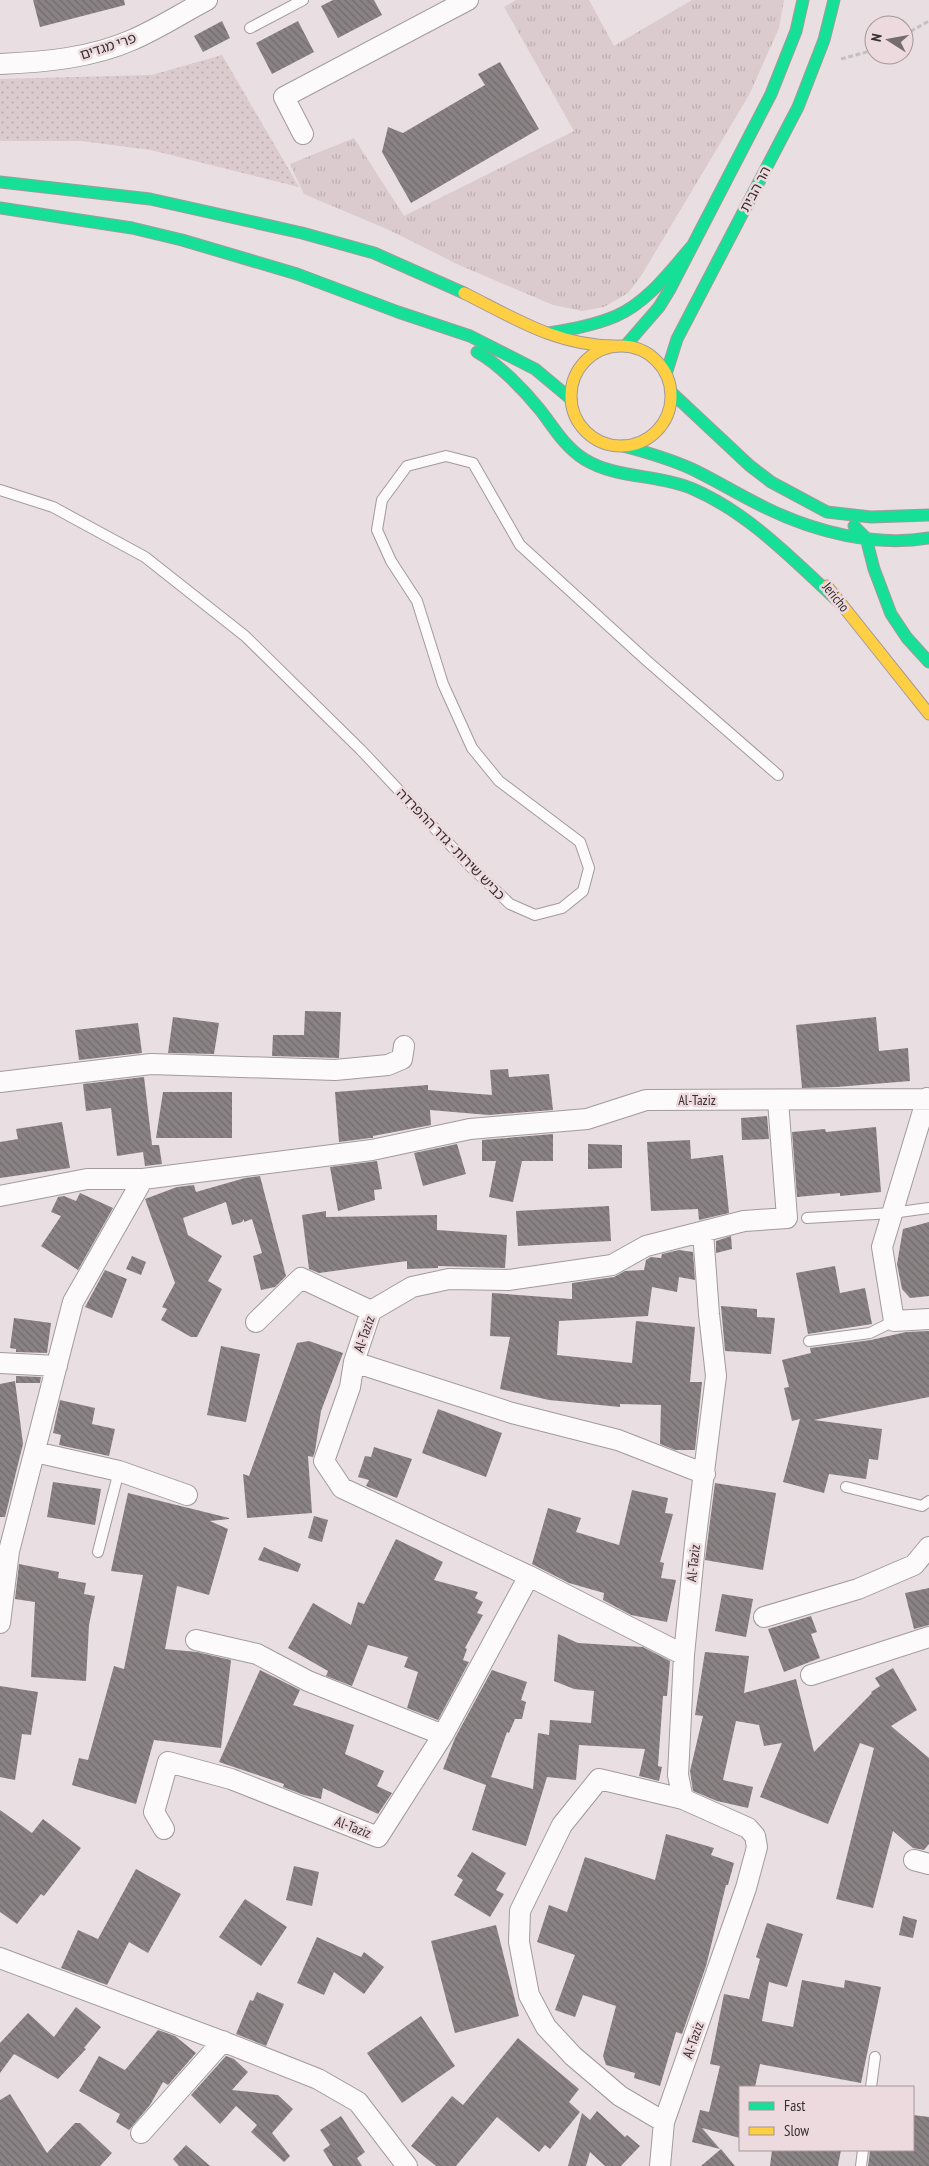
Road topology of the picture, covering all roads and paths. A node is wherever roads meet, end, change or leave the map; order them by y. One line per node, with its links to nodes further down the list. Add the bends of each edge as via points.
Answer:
1 (207, 0): 10 (street, פרי מגדים, via 132,40 102,50 72,58)
2 (303, 0): 7 (lane)
3 (468, 0): 12 (street, via 284,97)
4 (803, 0): 15 (main road, via 788,53 771,94)
5 (834, 0): 11 (main road, הר הבית)
6 (929, 22): 8 (path)
7 (250, 28)
8 (914, 30)
9 (864, 53): 11 (path)
10 (0, 64)
11 (816, 65): 19 (main road, הר הבית, via 798,107 676,339)
12 (302, 134)
13 (0, 182): 17 (main road, via 150,198 374,253)
14 (0, 208): 16 (main road, via 96,222 182,240 297,274)
15 (692, 246): 17 (main road, via 650,292 626,311); 18 (main road, via 659,306)
16 (398, 312): 21 (main road, via 470,336 512,357 535,369); 31 (main road, via 486,357 534,403 570,447 585,460 604,469 669,482 708,496 748,522)
17 (546, 334): 18 (main road, via 590,346)
18 (621, 346): 19 (main road, via 639,348 650,354); 21 (main road, via 600,350 588,358 578,370)
19 (666, 374): 20 (main road)
20 (671, 392): 22 (main road, via 670,408 653,435); 25 (main road, via 723,443 771,482 827,512)
21 (571, 399): 22 (main road, via 578,421 594,438)
22 (623, 446): 24 (main road, via 668,459)
23 (0, 490): 34 (lane, כביש שירות - גדר ההפרדה, via 54,506 144,557 245,636 361,750 470,866 510,904 535,915 562,908 583,891 589,868 580,842 499,781 472,748 443,684 417,601 391,561 377,530 382,500 407,466 446,456 473,463 520,545)
24 (733, 491): 27 (main road); 28 (main road, via 778,514)
25 (842, 514): 26 (main road); 28 (main road)
26 (929, 515)
27 (777, 527)
28 (866, 538): 29 (main road, via 888,541); 32 (main road, via 891,614)
29 (929, 538)
30 (788, 539): 31 (main road, Jericho)
31 (842, 605): 33 (main road, Jericho)
32 (929, 662)
33 (929, 714)
34 (778, 775)
35 (404, 1046): 36 (street, via 402,1059 370,1067 335,1070 151,1064)
36 (0, 1082)
37 (928, 1098): 38 (street, Al-Taziz); 42 (street)
38 (778, 1101): 39 (street, Al-Taziz, via 646,1100 587,1118 470,1129 372,1150); 44 (street, Al-Taziz, via 787,1218 744,1221)
39 (143, 1179): 40 (street, Al-Taziz, via 87,1179); 52 (street, via 73,1302)
40 (0, 1196)
41 (929, 1208): 42 (lane)
42 (892, 1213): 43 (lane); 47 (street, via 882,1247)
43 (807, 1218)
44 (703, 1232): 45 (street, Al-Taziz, via 646,1246 612,1265 508,1280 449,1279 412,1287); 55 (street, Al-Taziz, via 716,1376)
45 (371, 1311): 48 (street, via 301,1278); 50 (street, Al-Taziz)
46 (929, 1319): 47 (street)
47 (894, 1321): 49 (lane, via 870,1333)
48 (256, 1322)
49 (809, 1341)
50 (354, 1362): 55 (street, via 512,1414 618,1440); 61 (street, Al-Taziz, via 350,1387 324,1461 342,1488)
51 (0, 1363): 52 (street)
52 (57, 1366): 53 (street)
53 (35, 1452): 54 (street); 63 (street, via 9,1551)
54 (119, 1471): 57 (street); 60 (lane)
55 (705, 1474): 66 (street, Al-Taziz)
56 (846, 1488): 58 (lane, via 922,1506)
57 (188, 1495)
58 (929, 1501)
59 (929, 1547): 62 (street, via 914,1566 858,1589)
60 (98, 1552)
61 (529, 1576): 66 (street, Al-Taziz); 68 (street, Al-Taziz)
62 (764, 1616)
63 (0, 1623)
64 (929, 1637): 67 (street)
65 (196, 1640): 68 (street, via 257,1654 308,1681)
66 (684, 1655): 69 (street, Al-Taziz, via 678,1775)
67 (811, 1675)
68 (442, 1734): 70 (street, Al-Taziz, via 378,1837 231,1779 168,1762 154,1812)
69 (683, 1799): 75 (street, Al-Taziz, via 748,1828 755,1836 757,1847 746,1888); 75 (street, Al-Taziz, via 599,1779 562,1825 520,1911 519,1942 530,1995 546,2027 620,2096)
70 (164, 1829)
71 (0, 1958): 72 (street)
72 (223, 2041): 76 (street); 78 (street, via 318,2079 358,2102)
73 (875, 2057): 74 (lane)
74 (871, 2086)
75 (664, 2122): 79 (street, Al-Taziz)
76 (141, 2133)
77 (863, 2151): 80 (lane)
78 (407, 2166)
79 (660, 2166)
80 (860, 2166)

